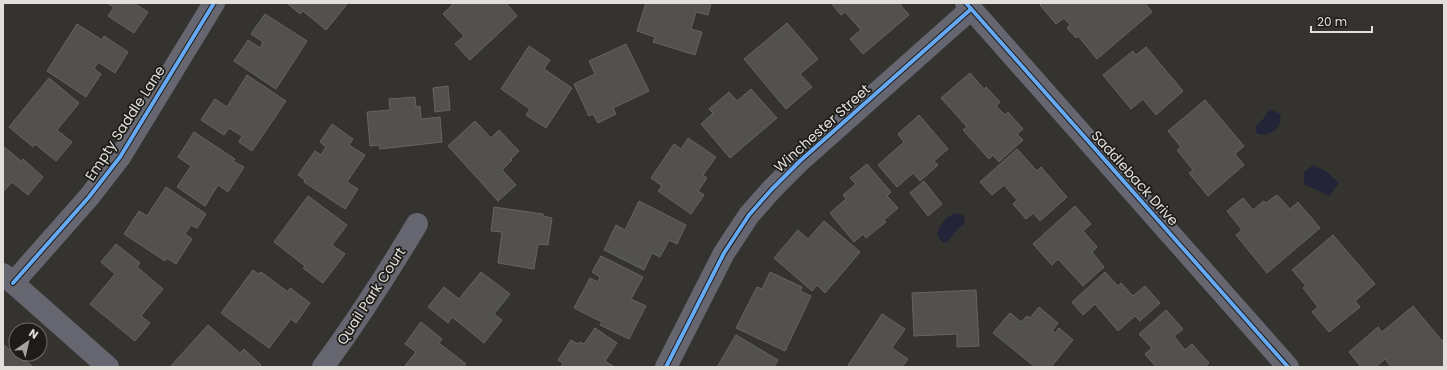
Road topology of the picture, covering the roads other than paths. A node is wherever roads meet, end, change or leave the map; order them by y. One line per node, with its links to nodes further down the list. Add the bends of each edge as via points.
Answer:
1 (214, 3): 4 (street, Empty Saddle Lane, via 120,157 90,197)
2 (968, 6): 7 (street, Winchester Street, via 800,161 749,216 724,253); 8 (street, Saddleback Drive)
3 (417, 224): 6 (street, Quail Park Court, via 356,322)
4 (8, 278): 5 (street)
5 (108, 367)
6 (323, 367)
7 (666, 367)
8 (1288, 367)

